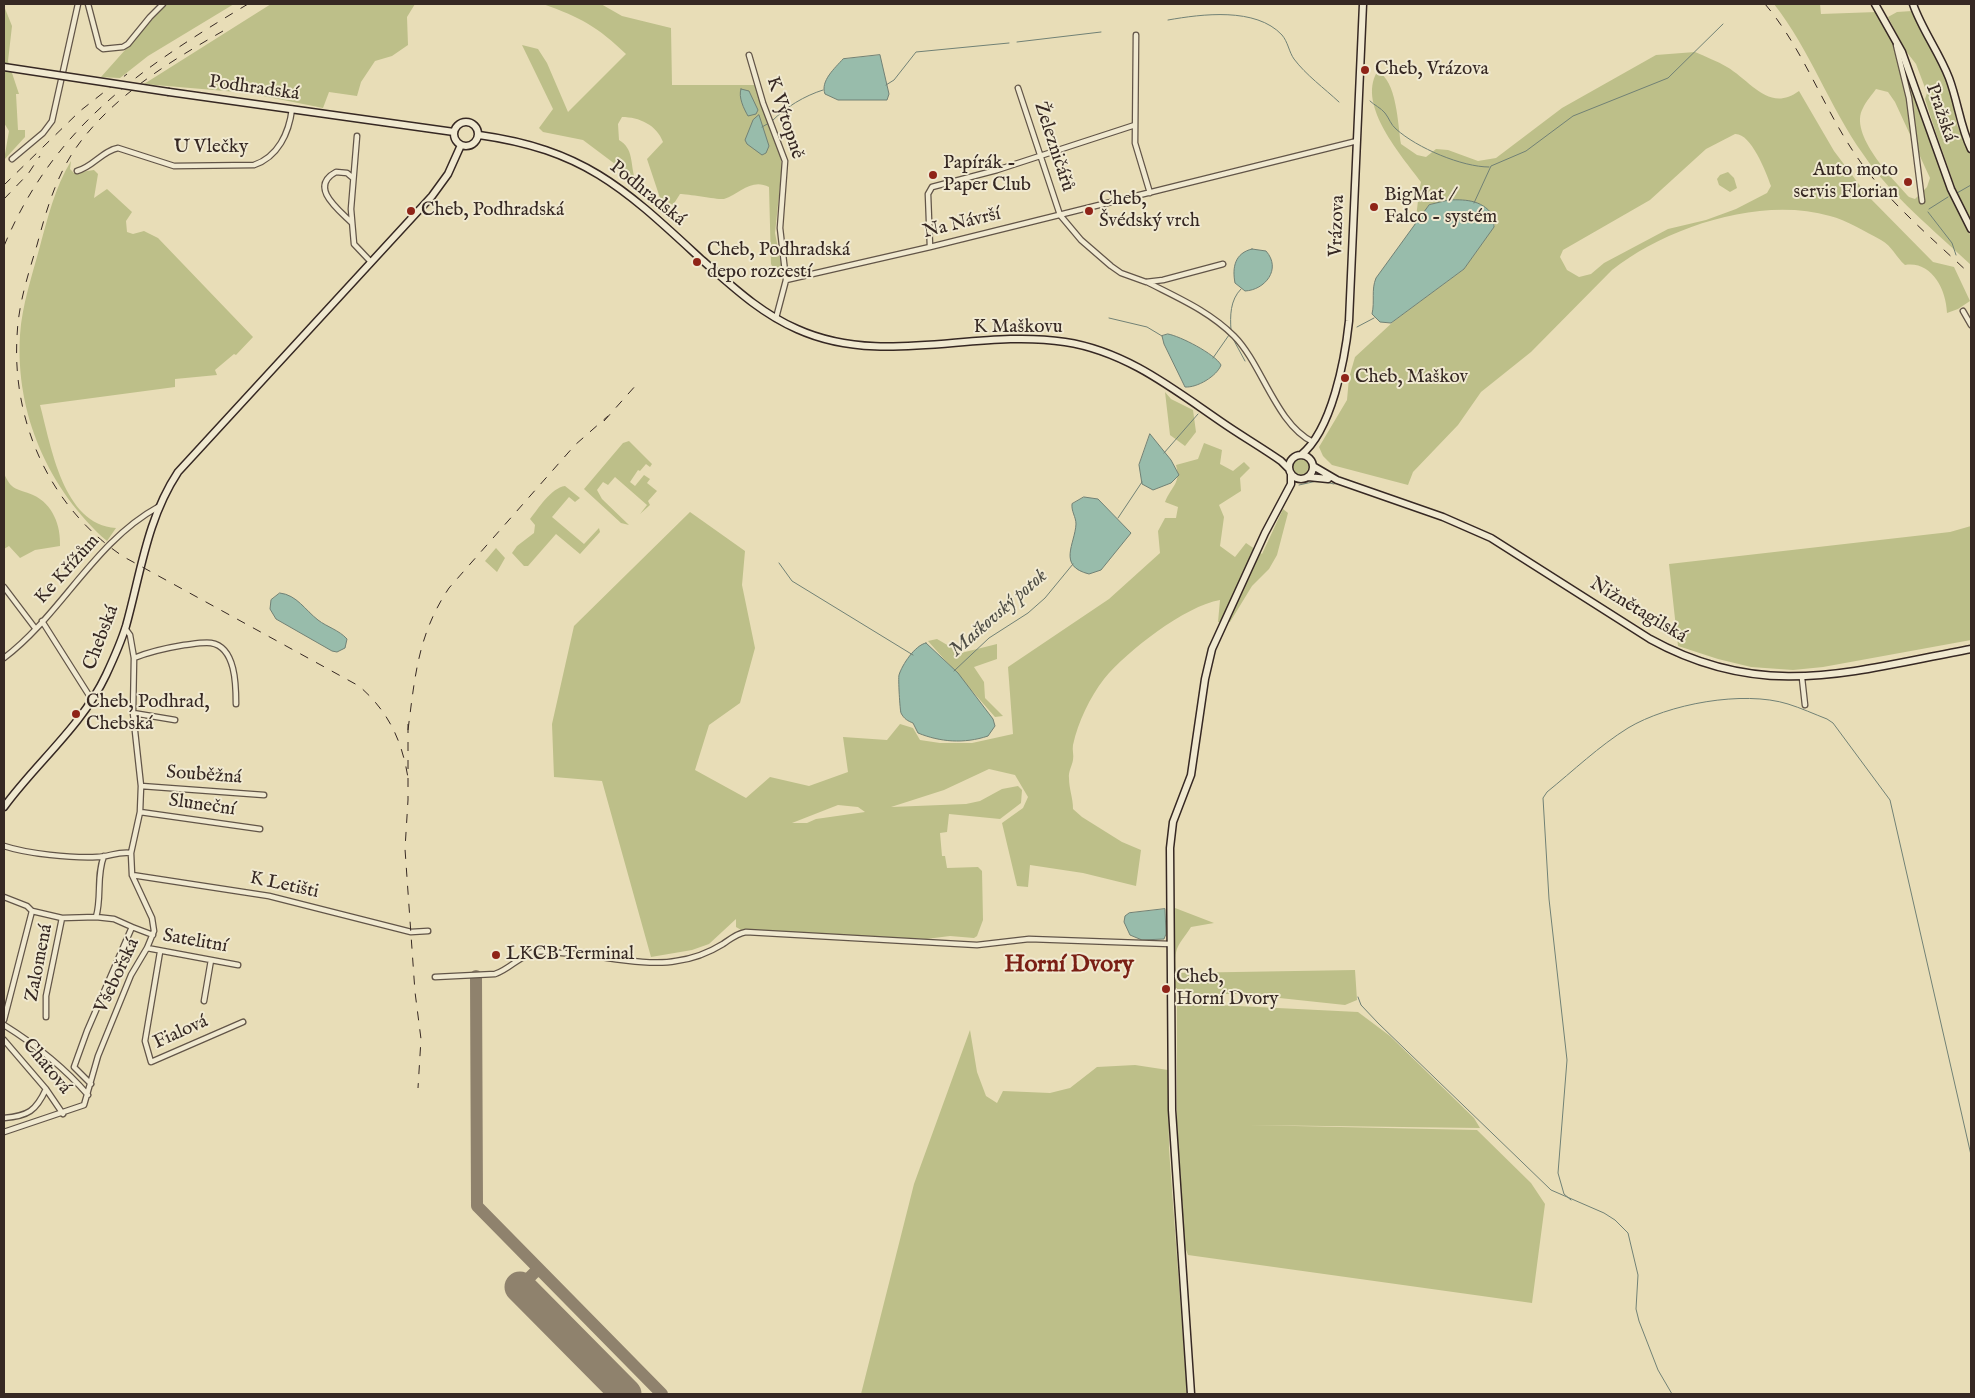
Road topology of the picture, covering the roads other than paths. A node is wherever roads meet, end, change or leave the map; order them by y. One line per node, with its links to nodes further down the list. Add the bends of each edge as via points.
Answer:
1 (78, 4): 21 (street, via 54,115 48,128)
2 (88, 4): 3 (street, via 99,46 103,49 128,44)
3 (163, 4)
4 (1363, 4): 17 (main road, Vrázova)
5 (1875, 4): 8 (main road, Pražská)
6 (1913, 4): 19 (main road, via 1949,79)
7 (1136, 34): 13 (street)
8 (1893, 34): 25 (street, Pražská, via 1909,98); 28 (main road, Pražská, via 1911,74 1951,189)
9 (749, 55): 32 (street, K Výtopně, via 785,161 780,228)
10 (4, 67): 12 (main road, Podhradská, bridge)
11 (1018, 88): 20 (street, Železničářů)
12 (292, 109): 14 (main road, Podhradská); 22 (street, U Vlečky, via 282,143 262,162 254,165 174,166 118,148)
13 (1135, 125): 20 (street); 24 (street, via 1136,142)
14 (454, 132): 15 (main road, via 459,124 469,122 476,126); 18 (main road)
15 (479, 135): 18 (main road, via 471,145); 35 (main road, Podhradská, via 551,151 603,176 635,200 738,292)
16 (357, 136): 23 (street)
17 (1357, 141): 24 (street, Na Návrší); 37 (main road, Vrázova, via 1345,353 1334,394)
18 (461, 145): 30 (main road, via 439,188)
19 (1971, 149)
20 (1041, 156): 26 (street, Železničářů); 29 (street, via 932,187 929,190)
21 (12, 158)
22 (76, 171)
23 (353, 178): 27 (street); 27 (street, via 336,172 324,186 326,198)
24 (1150, 193): 26 (street, Na Návrší)
25 (1922, 201)
26 (1060, 215): 29 (street, Na Návrší); 33 (street, via 1081,240 1111,266)
27 (352, 223): 30 (street, via 354,244)
28 (1971, 229)
29 (930, 247): 32 (street, Na Návrší)
30 (371, 262): 47 (main road, Chebská, via 189,459)
31 (1223, 264): 33 (street)
32 (786, 280): 35 (street)
33 (1146, 282): 37 (street, via 1204,312 1235,337 1280,408 1298,431)
34 (1962, 311): 36 (street)
35 (776, 318): 38 (main road, K Maškovu, via 818,337 864,346 1031,339 1088,346 1145,370)
36 (1971, 325)
37 (1313, 442): 39 (main road, Vrázova); 41 (main road)
38 (1268, 452): 40 (main road); 42 (main road, K Maškovu)
39 (1301, 455): 40 (main road); 41 (main road)
40 (1293, 458): 42 (main road)
41 (1312, 464): 43 (main road); 45 (main road, Nižnětagilská)
42 (1290, 472): 44 (main road); 46 (main road)
43 (1308, 477): 44 (main road); 45 (main road)
44 (1300, 480): 46 (main road)
45 (1337, 480): 55 (main road, Nižnětagilská, via 1443,517 1491,538 1676,653 1748,674)
46 (1291, 484): 77 (main road, via 1212,649 1191,775 1173,822)
47 (158, 507): 49 (street, Ke Křížům, via 135,522 109,547); 51 (main road, Chebská)
48 (4, 587): 50 (street)
49 (42, 621): 50 (street, Ke Křížům); 56 (street)
50 (35, 628): 53 (street, Ke Křížům)
51 (125, 628): 54 (street, Všebořská, via 130,635); 56 (main road, Chebská)
52 (1971, 648): 55 (main road, Nižnětagilská, via 1846,673)
53 (4, 658)
54 (134, 658): 57 (street, via 157,649 212,643 220,646 230,658 236,683); 59 (street, Všebořská)
55 (1802, 678): 58 (street)
56 (92, 700): 63 (main road, Chebská)
57 (236, 704)
58 (1805, 705)
59 (134, 713): 60 (street); 61 (street, Všebořská)
60 (175, 720)
61 (142, 786): 62 (street, Souběžná); 64 (street, Všebořská)
62 (264, 795)
63 (4, 808)
64 (140, 812): 65 (street, Sluneční); 67 (street, Všebořská)
65 (260, 829)
66 (4, 846): 68 (street, via 31,852)
67 (131, 853): 68 (street, via 116,852); 69 (street, Všebořská)
68 (104, 856): 72 (street, via 100,867)
69 (132, 875): 75 (street, K Letišti, via 269,896 411,932); 76 (street, Všebořská, via 152,918)
70 (4, 897): 71 (street)
71 (32, 911): 73 (street); 85 (street)
72 (96, 917): 73 (street, Zalomená); 74 (street, Zalomená, via 114,919)
73 (62, 918): 84 (street, Zalomená, via 46,996)
74 (132, 927): 76 (street, Zalomená); 89 (street, via 74,1067)
75 (428, 931)
76 (153, 935): 78 (street, Všebořská)
77 (1170, 944): 82 (street, via 1029,939 977,946 746,932 676,962 655,963 541,952 527,955 494,974); 95 (main road, via 1172,1110)
78 (147, 948): 79 (street, Satelitní); 89 (street, Všebořská, via 131,975 98,1056)
79 (160, 952): 80 (street, Satelitní); 86 (street, Fialová, via 144,1041 151,1062)
80 (211, 960): 81 (street, Satelitní); 83 (street)
81 (238, 965)
82 (435, 977)
83 (204, 1001)
84 (46, 1017)
85 (4, 1020)
86 (243, 1022)
87 (4, 1026): 91 (street, via 49,1056)
88 (4, 1040): 90 (street, Chatová)
89 (91, 1084): 91 (street, Všebořská)
90 (46, 1090): 92 (street, Chatová); 93 (street, via 32,1112)
91 (88, 1095): 92 (street, via 84,1105)
92 (63, 1114): 94 (street)
93 (4, 1118)
94 (4, 1132)
95 (1191, 1394)

